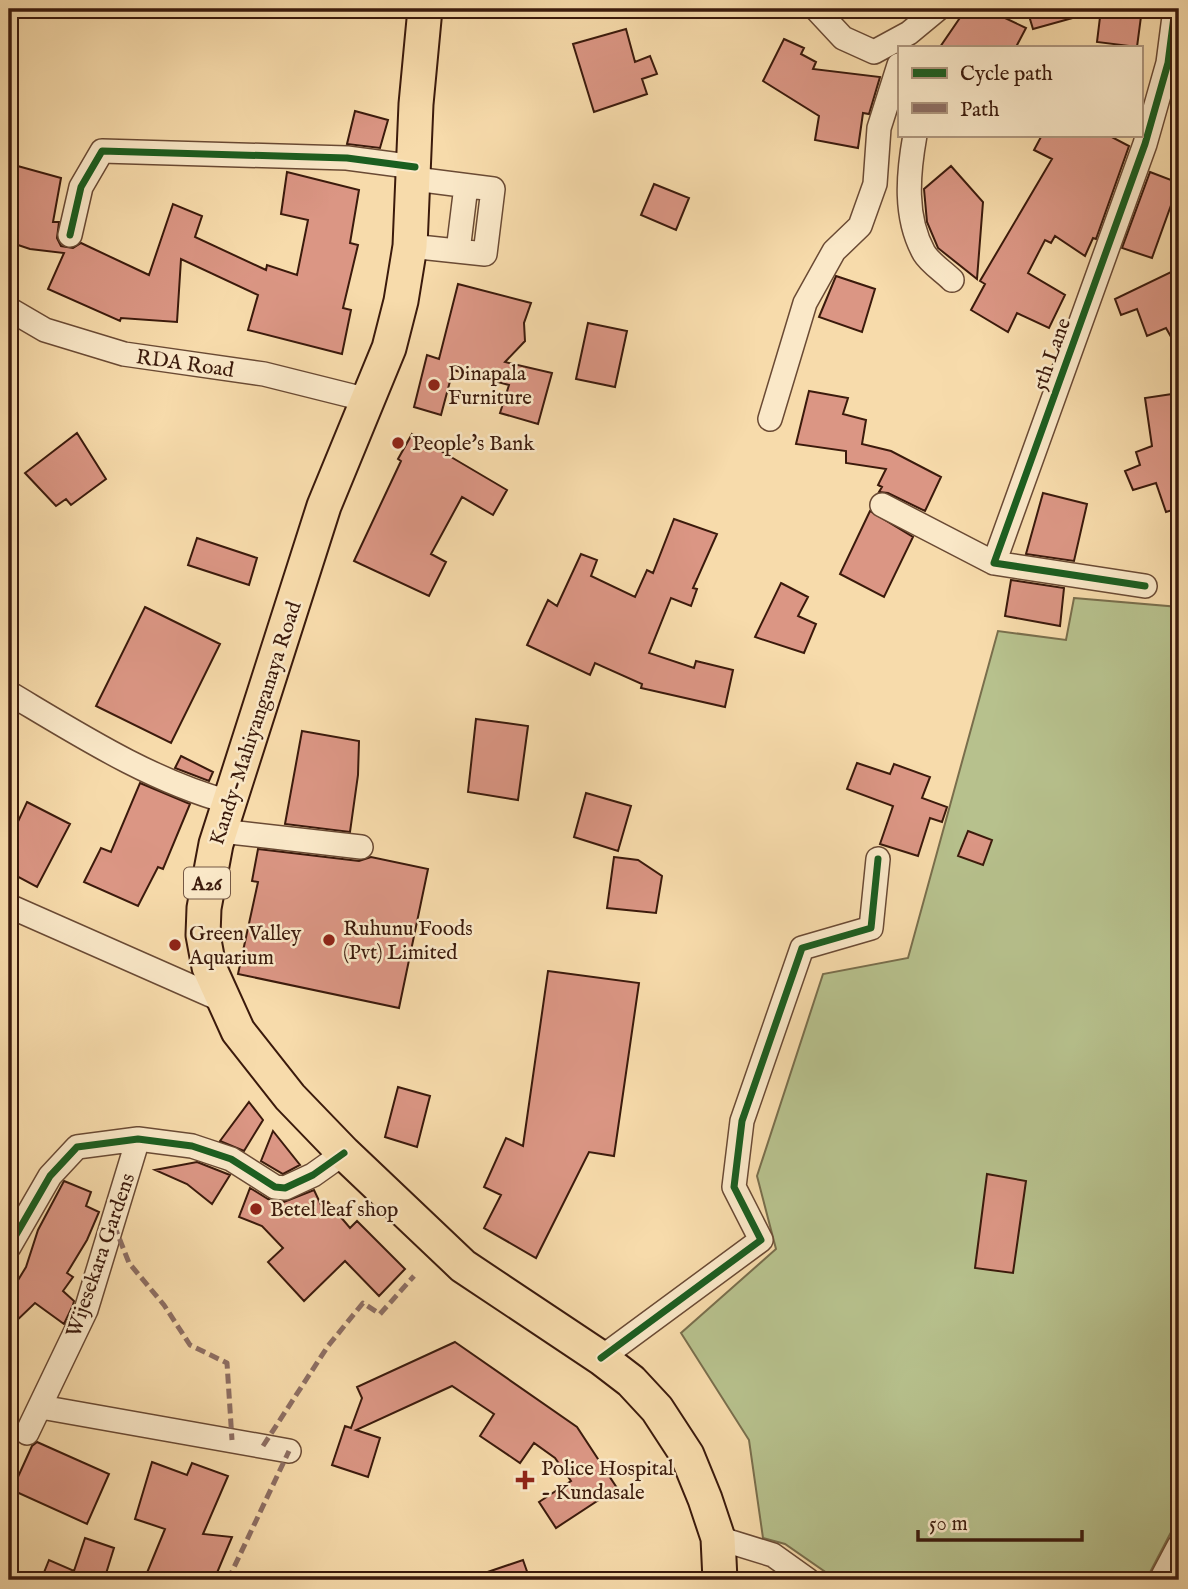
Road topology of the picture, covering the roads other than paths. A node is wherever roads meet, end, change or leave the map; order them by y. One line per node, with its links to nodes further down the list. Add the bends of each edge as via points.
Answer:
1 (425, 9): 8 (highway, Kandy-Mahiyanganaya Road / A26)
2 (816, 9): 5 (street, via 843,38 874,52)
3 (938, 9): 5 (street)
4 (1175, 9): 16 (street, 5th Lane, via 1168,63 1145,144)
5 (908, 42)
6 (898, 68): 14 (street, via 879,128 875,184 860,226 834,251 805,303)
7 (915, 136): 11 (street, via 909,171 910,213 925,255)
8 (415, 173): 9 (street, via 347,158 102,151 81,187); 10 (highway, Kandy-Mahiyanganaya Road / A26); 10 (street, via 493,190 485,254)
9 (71, 235)
10 (410, 246): 13 (highway, Kandy-Mahiyanganaya Road / A26, via 389,348)
11 (952, 280)
12 (9, 309): 13 (street, RDA Road, via 45,330 124,354 264,374)
13 (368, 400): 19 (highway, Kandy-Mahiyanganaya Road / A26, via 324,506)
14 (769, 419)
15 (882, 505): 16 (street)
16 (995, 563): 17 (street)
17 (1145, 586)
18 (9, 693): 19 (street, via 80,736 195,793)
19 (225, 816): 20 (street); 23 (highway, Kandy-Mahiyanganaya Road / A26, via 207,882 204,934 209,967)
20 (361, 847)
21 (878, 859): 27 (street, via 871,928 802,948 742,1121 734,1187 761,1240)
22 (9, 906): 23 (street)
23 (222, 1000): 25 (highway, Kandy-Mahiyanganaya Road / A26, via 238,1031 290,1097)
24 (138, 1139): 25 (street, via 192,1146 231,1159 285,1188); 26 (street, via 77,1147 50,1175); 28 (street, Wijesekara Gardens, via 86,1310)
25 (344, 1153): 27 (highway, Kandy-Mahiyanganaya Road / A26, via 463,1266)
26 (9, 1247)
27 (601, 1358): 31 (highway, Kandy-Mahiyanganaya Road / A26, via 657,1409 687,1455)
28 (41, 1407): 29 (street, Wijesekara Gardens); 30 (street)
29 (27, 1433)
30 (289, 1451)
31 (718, 1538): 33 (street); 34 (highway, Kandy-Mahiyanganaya Road / A26)
32 (1179, 1546): 37 (street)
33 (773, 1555): 35 (street); 36 (street)
34 (720, 1580)
35 (777, 1580)
36 (808, 1580)
37 (1161, 1580)

